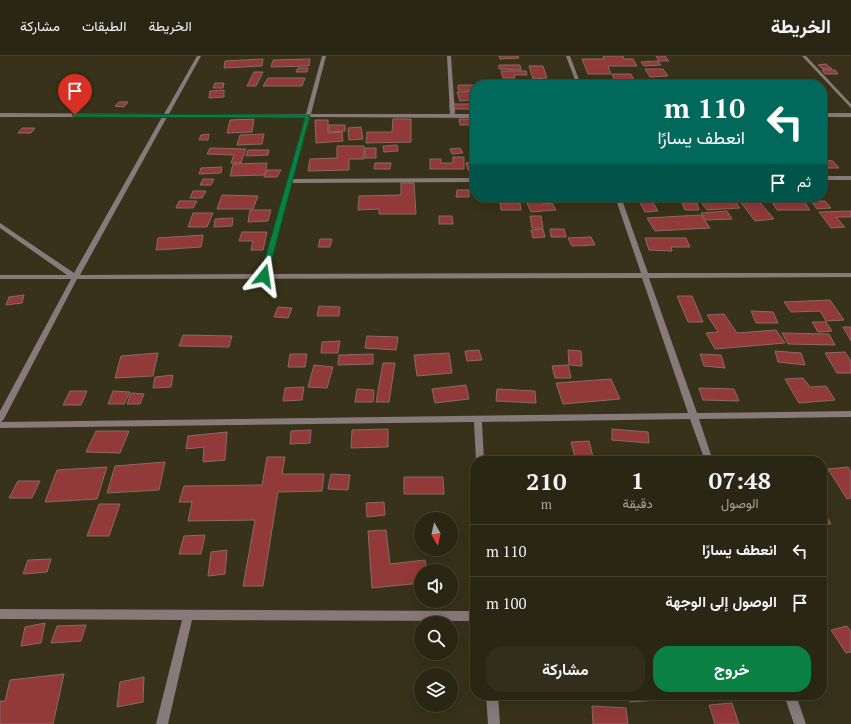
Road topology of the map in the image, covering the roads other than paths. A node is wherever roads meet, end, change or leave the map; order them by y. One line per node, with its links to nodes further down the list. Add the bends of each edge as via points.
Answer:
1 (199, 56): 13 (street)
2 (324, 56): 14 (street)
3 (449, 56): 15 (street)
4 (568, 56): 6 (street)
5 (804, 56): 7 (street)
6 (576, 80)
7 (826, 80)
8 (827, 81): 9 (street)
9 (851, 107)
10 (0, 115): 13 (street)
11 (827, 115): 12 (street)
12 (851, 115)
13 (165, 116): 14 (street); 24 (street)
14 (308, 116): 15 (street); 20 (street)
15 (453, 116): 16 (street)
16 (470, 116)
17 (827, 178): 18 (street)
18 (851, 178)
19 (470, 180): 20 (street)
20 (290, 181): 25 (street)
21 (620, 202): 26 (street)
22 (0, 225): 24 (street)
23 (851, 275): 26 (street)
24 (75, 276): 25 (street); 27 (street); 31 (street)
25 (264, 276): 26 (street)
26 (645, 276): 29 (street)
27 (0, 277)
28 (851, 414): 29 (street)
29 (694, 415): 30 (street); 34 (street)
30 (478, 418): 32 (street); 33 (street)
31 (0, 420)
32 (0, 425)
33 (480, 456)
34 (707, 456)
35 (0, 614): 36 (street)
36 (188, 615): 37 (street); 40 (street)
37 (470, 616)
38 (492, 700): 41 (street)
39 (792, 700): 42 (street)
40 (162, 724)
41 (494, 724)
42 (800, 724)

